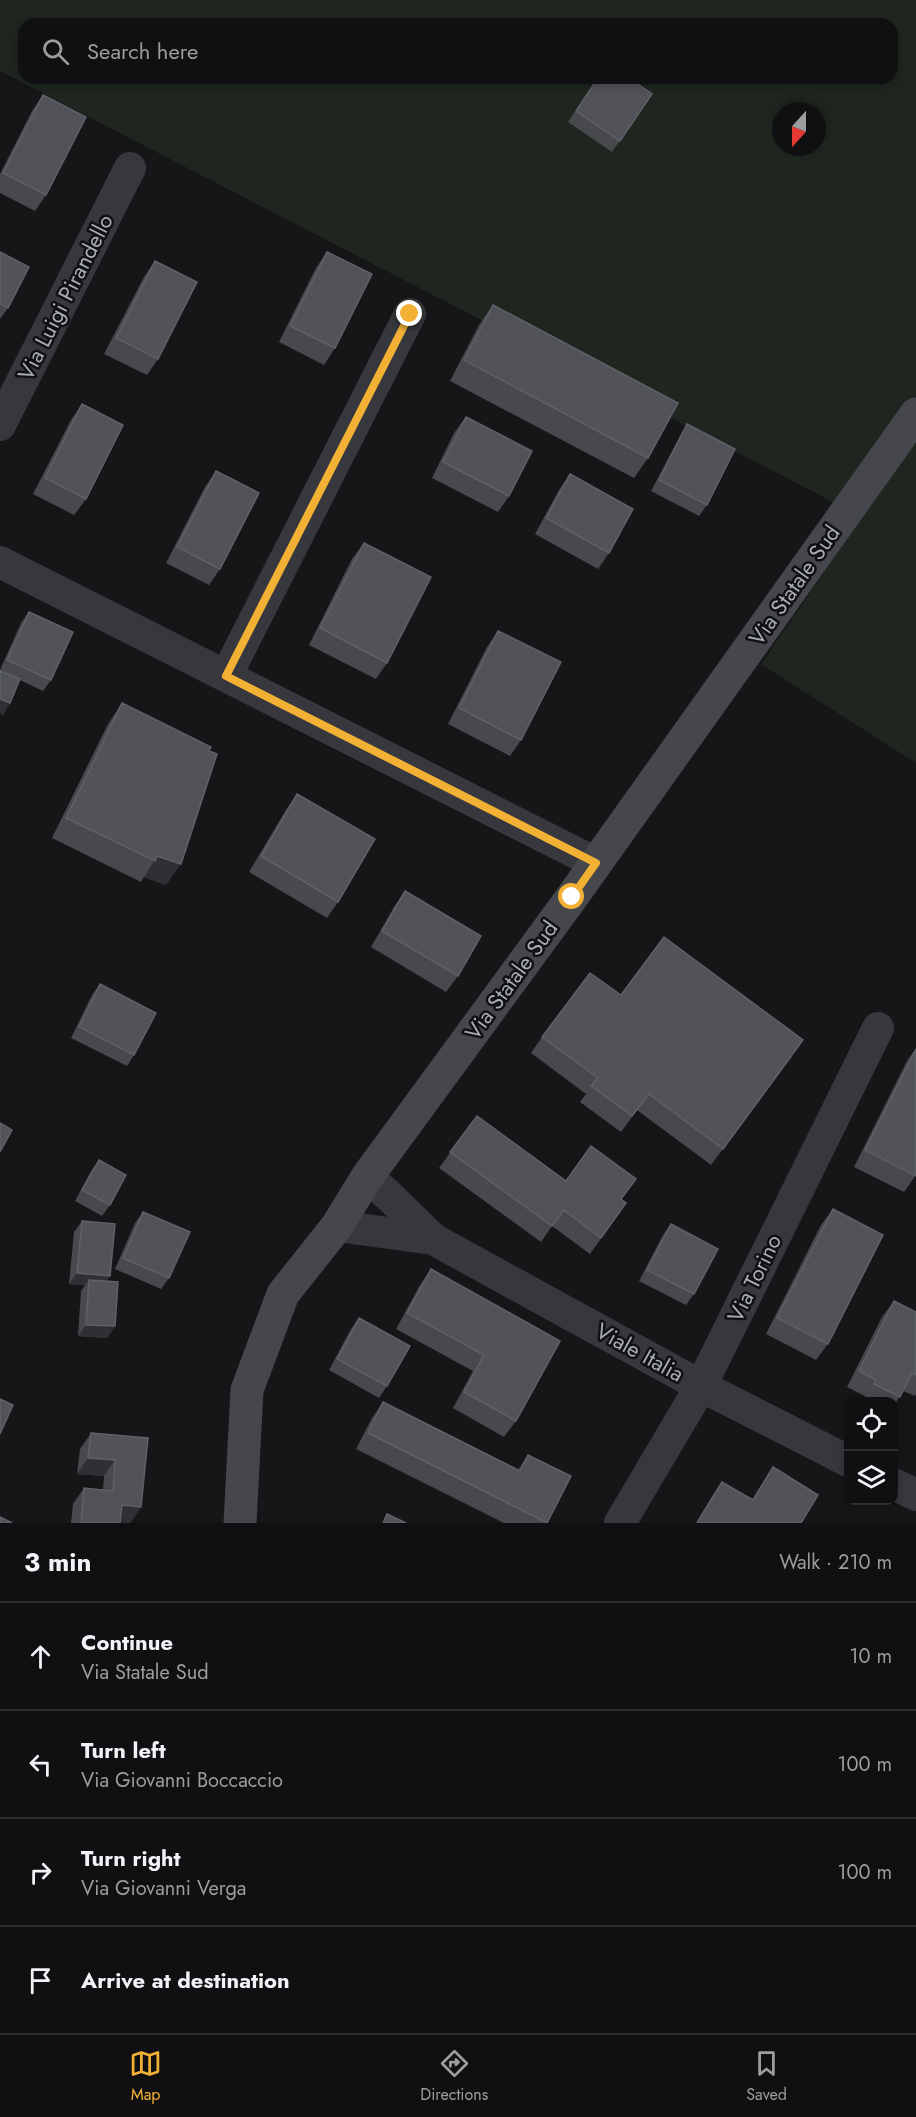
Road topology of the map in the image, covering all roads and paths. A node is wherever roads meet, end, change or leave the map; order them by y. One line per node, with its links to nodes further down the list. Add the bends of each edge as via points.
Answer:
1 (130, 168): 4 (street, Via Luigi Pirandello)
2 (410, 314): 6 (street)
3 (916, 414): 7 (main road, Via Statale Sud)
4 (0, 425)
5 (0, 562): 6 (street)
6 (226, 676): 7 (street)
7 (596, 863): 9 (main road, Via Statale Sud)
8 (878, 1028): 12 (street, Via Torino)
9 (367, 1177): 10 (main road, Via Statale Sud); 11 (street, Viale Italia)
10 (337, 1226): 11 (street, Viale Italia); 16 (main road, Via Statale Sud, via 283,1294 246,1390)
11 (433, 1239): 12 (street, Viale Italia)
12 (701, 1386): 13 (street, Viale Italia); 17 (street, Via Torino)
13 (844, 1458)
14 (898, 1486): 15 (street)
15 (916, 1495)
16 (240, 1523)
17 (620, 1523)

